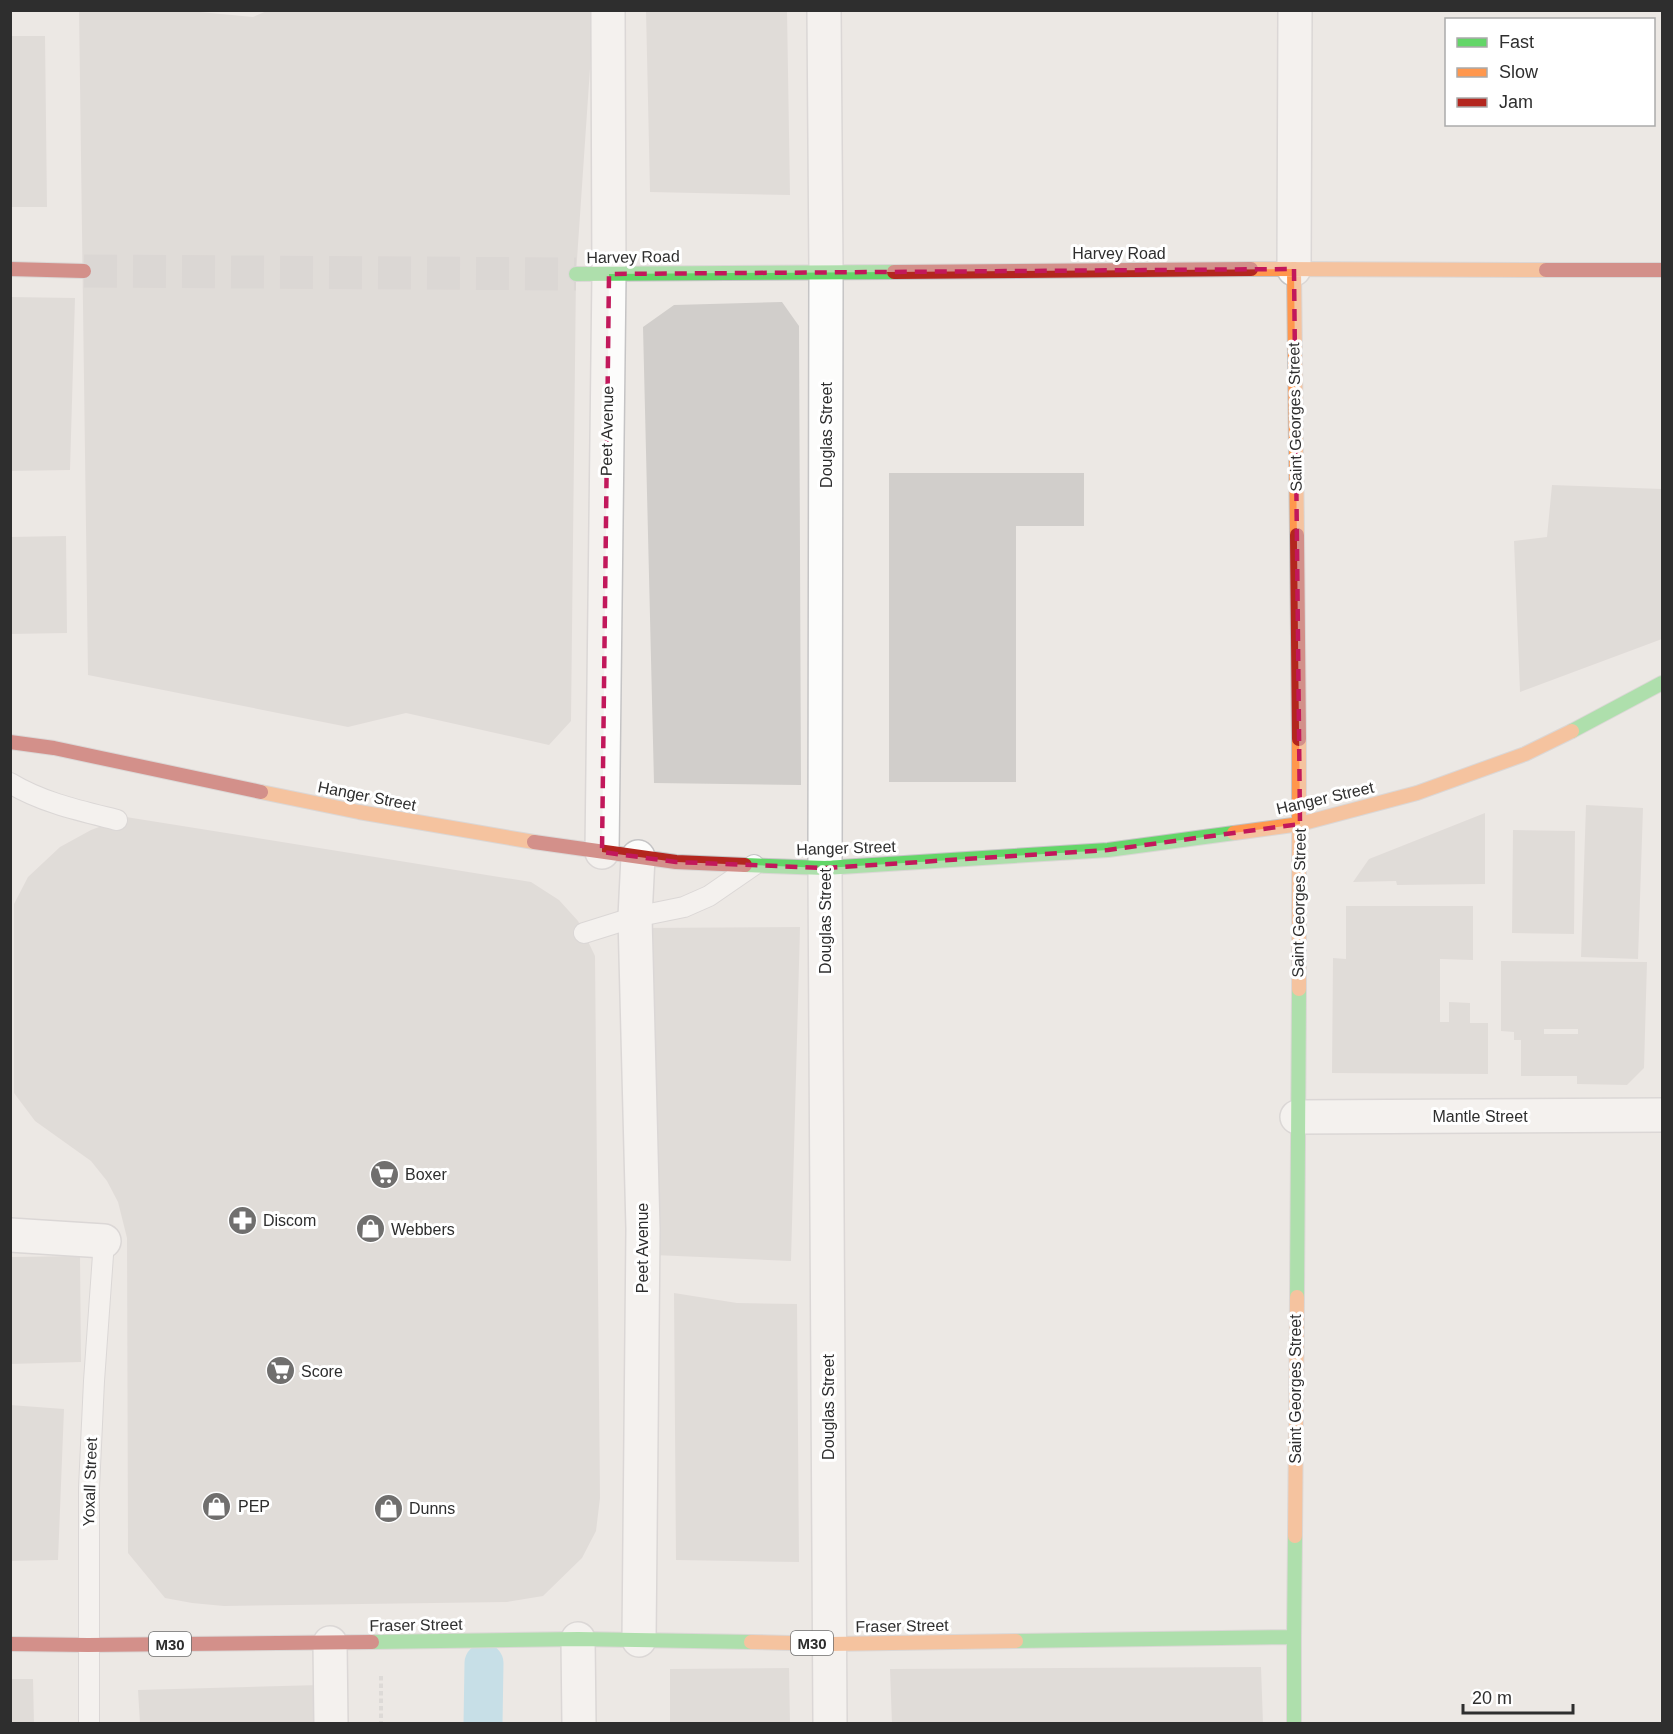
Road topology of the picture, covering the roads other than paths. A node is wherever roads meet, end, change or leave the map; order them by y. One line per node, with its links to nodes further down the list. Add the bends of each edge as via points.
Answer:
1 (608, 10): 10 (street, Peet Avenue)
2 (824, 10): 8 (street, Douglas Street)
3 (1294, 10): 5 (street, Saint Georges Street)
4 (10, 269): 7 (main road)
5 (1294, 269): 6 (main road, Harvey Road); 8 (main road, Harvey Road); 15 (main road, Saint Georges Street)
6 (1662, 270)
7 (84, 271)
8 (826, 271): 10 (main road, Harvey Road); 19 (street, Douglas Street)
9 (576, 274): 10 (main road, Harvey Road)
10 (609, 274): 16 (street, Peet Avenue)
11 (1662, 683): 15 (main road, Hanger Street, via 1525,754 1417,793)
12 (10, 742): 16 (main road, Hanger Street, via 359,812)
13 (10, 783): 14 (lane, via 65,807)
14 (117, 820)
15 (1300, 824): 19 (main road, Hanger Street, via 1108,850); 23 (main road, Saint Georges Street)
16 (602, 852): 17 (main road, Hanger Street)
17 (638, 857): 18 (main road, Hanger Street); 20 (street, Peet Avenue)
18 (754, 865): 19 (main road, Hanger Street); 20 (lane, via 684,908)
19 (825, 868): 31 (street, Douglas Street)
20 (634, 917): 21 (lane); 28 (street, Peet Avenue, via 644,1229)
21 (584, 933)
22 (1662, 1115): 23 (street, Mantle Street)
23 (1297, 1117): 26 (main road, Saint Georges Street)
24 (10, 1235): 25 (street)
25 (104, 1241): 32 (lane, Yoxall Street, via 90,1476)
26 (1294, 1637): 31 (main road, Fraser Street / M30); 37 (main road, Saint Georges Street)
27 (578, 1639): 28 (main road, Fraser Street / M30); 29 (main road, Fraser Street / M30); 35 (street)
28 (639, 1640): 31 (main road, Fraser Street / M30)
29 (330, 1642): 32 (main road, M30); 34 (street)
30 (10, 1644): 32 (main road, M30)
31 (830, 1644): 36 (street, Douglas Street)
32 (88, 1645): 33 (lane, Yoxall Street)
33 (88, 1724)
34 (331, 1724)
35 (579, 1724)
36 (830, 1724)
37 (1294, 1724)

